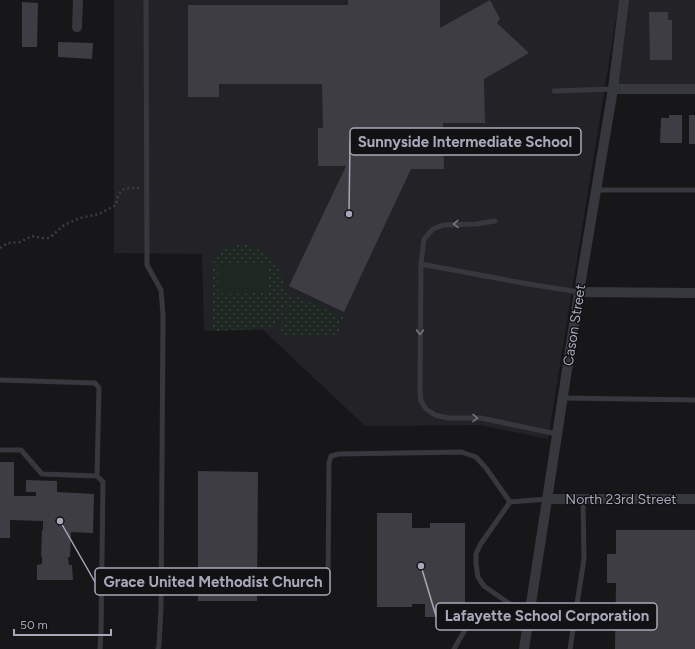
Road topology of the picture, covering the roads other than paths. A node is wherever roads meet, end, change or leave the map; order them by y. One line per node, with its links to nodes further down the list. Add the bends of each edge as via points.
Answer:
1 (78, 0): 4 (street)
2 (146, 0): 28 (lane, via 147,265 161,290 163,314 161,608)
3 (624, 0): 5 (street, Cason Street)
4 (77, 27)
5 (613, 89): 6 (street); 7 (lane); 8 (street, Cason Street)
6 (695, 89)
7 (554, 91)
8 (596, 190): 9 (lane); 12 (street, Cason Street)
9 (695, 190)
10 (495, 221): 11 (lane, one-way to 11, via 433,228 424,239)
11 (421, 264): 12 (lane); 17 (lane, one-way to 17, via 420,391 421,401 426,409 435,415 448,418 481,418)
12 (579, 292): 13 (street); 15 (street, Cason Street)
13 (695, 293)
14 (0, 380): 19 (lane, via 95,383 99,388)
15 (563, 398): 16 (lane); 17 (street, Cason Street)
16 (695, 400)
17 (557, 434): 20 (street, Cason Street)
18 (0, 450): 19 (lane, via 21,450 42,474)
19 (97, 476): 27 (lane, via 103,482)
20 (548, 499): 21 (street, North 23rd Street); 23 (lane); 26 (street, Cason Street)
21 (583, 499): 22 (street, North 23rd Street); 31 (lane, via 584,559)
22 (695, 499)
23 (510, 502): 24 (lane, via 476,457 461,452 331,456); 25 (lane, via 480,545 476,554 476,564 478,576 484,586)
24 (328, 586)
25 (515, 608): 26 (lane); 29 (lane, via 466,628)
26 (529, 617): 30 (street, Cason Street)
27 (100, 649)
28 (158, 649)
29 (454, 649)
30 (524, 649)
31 (570, 649)

